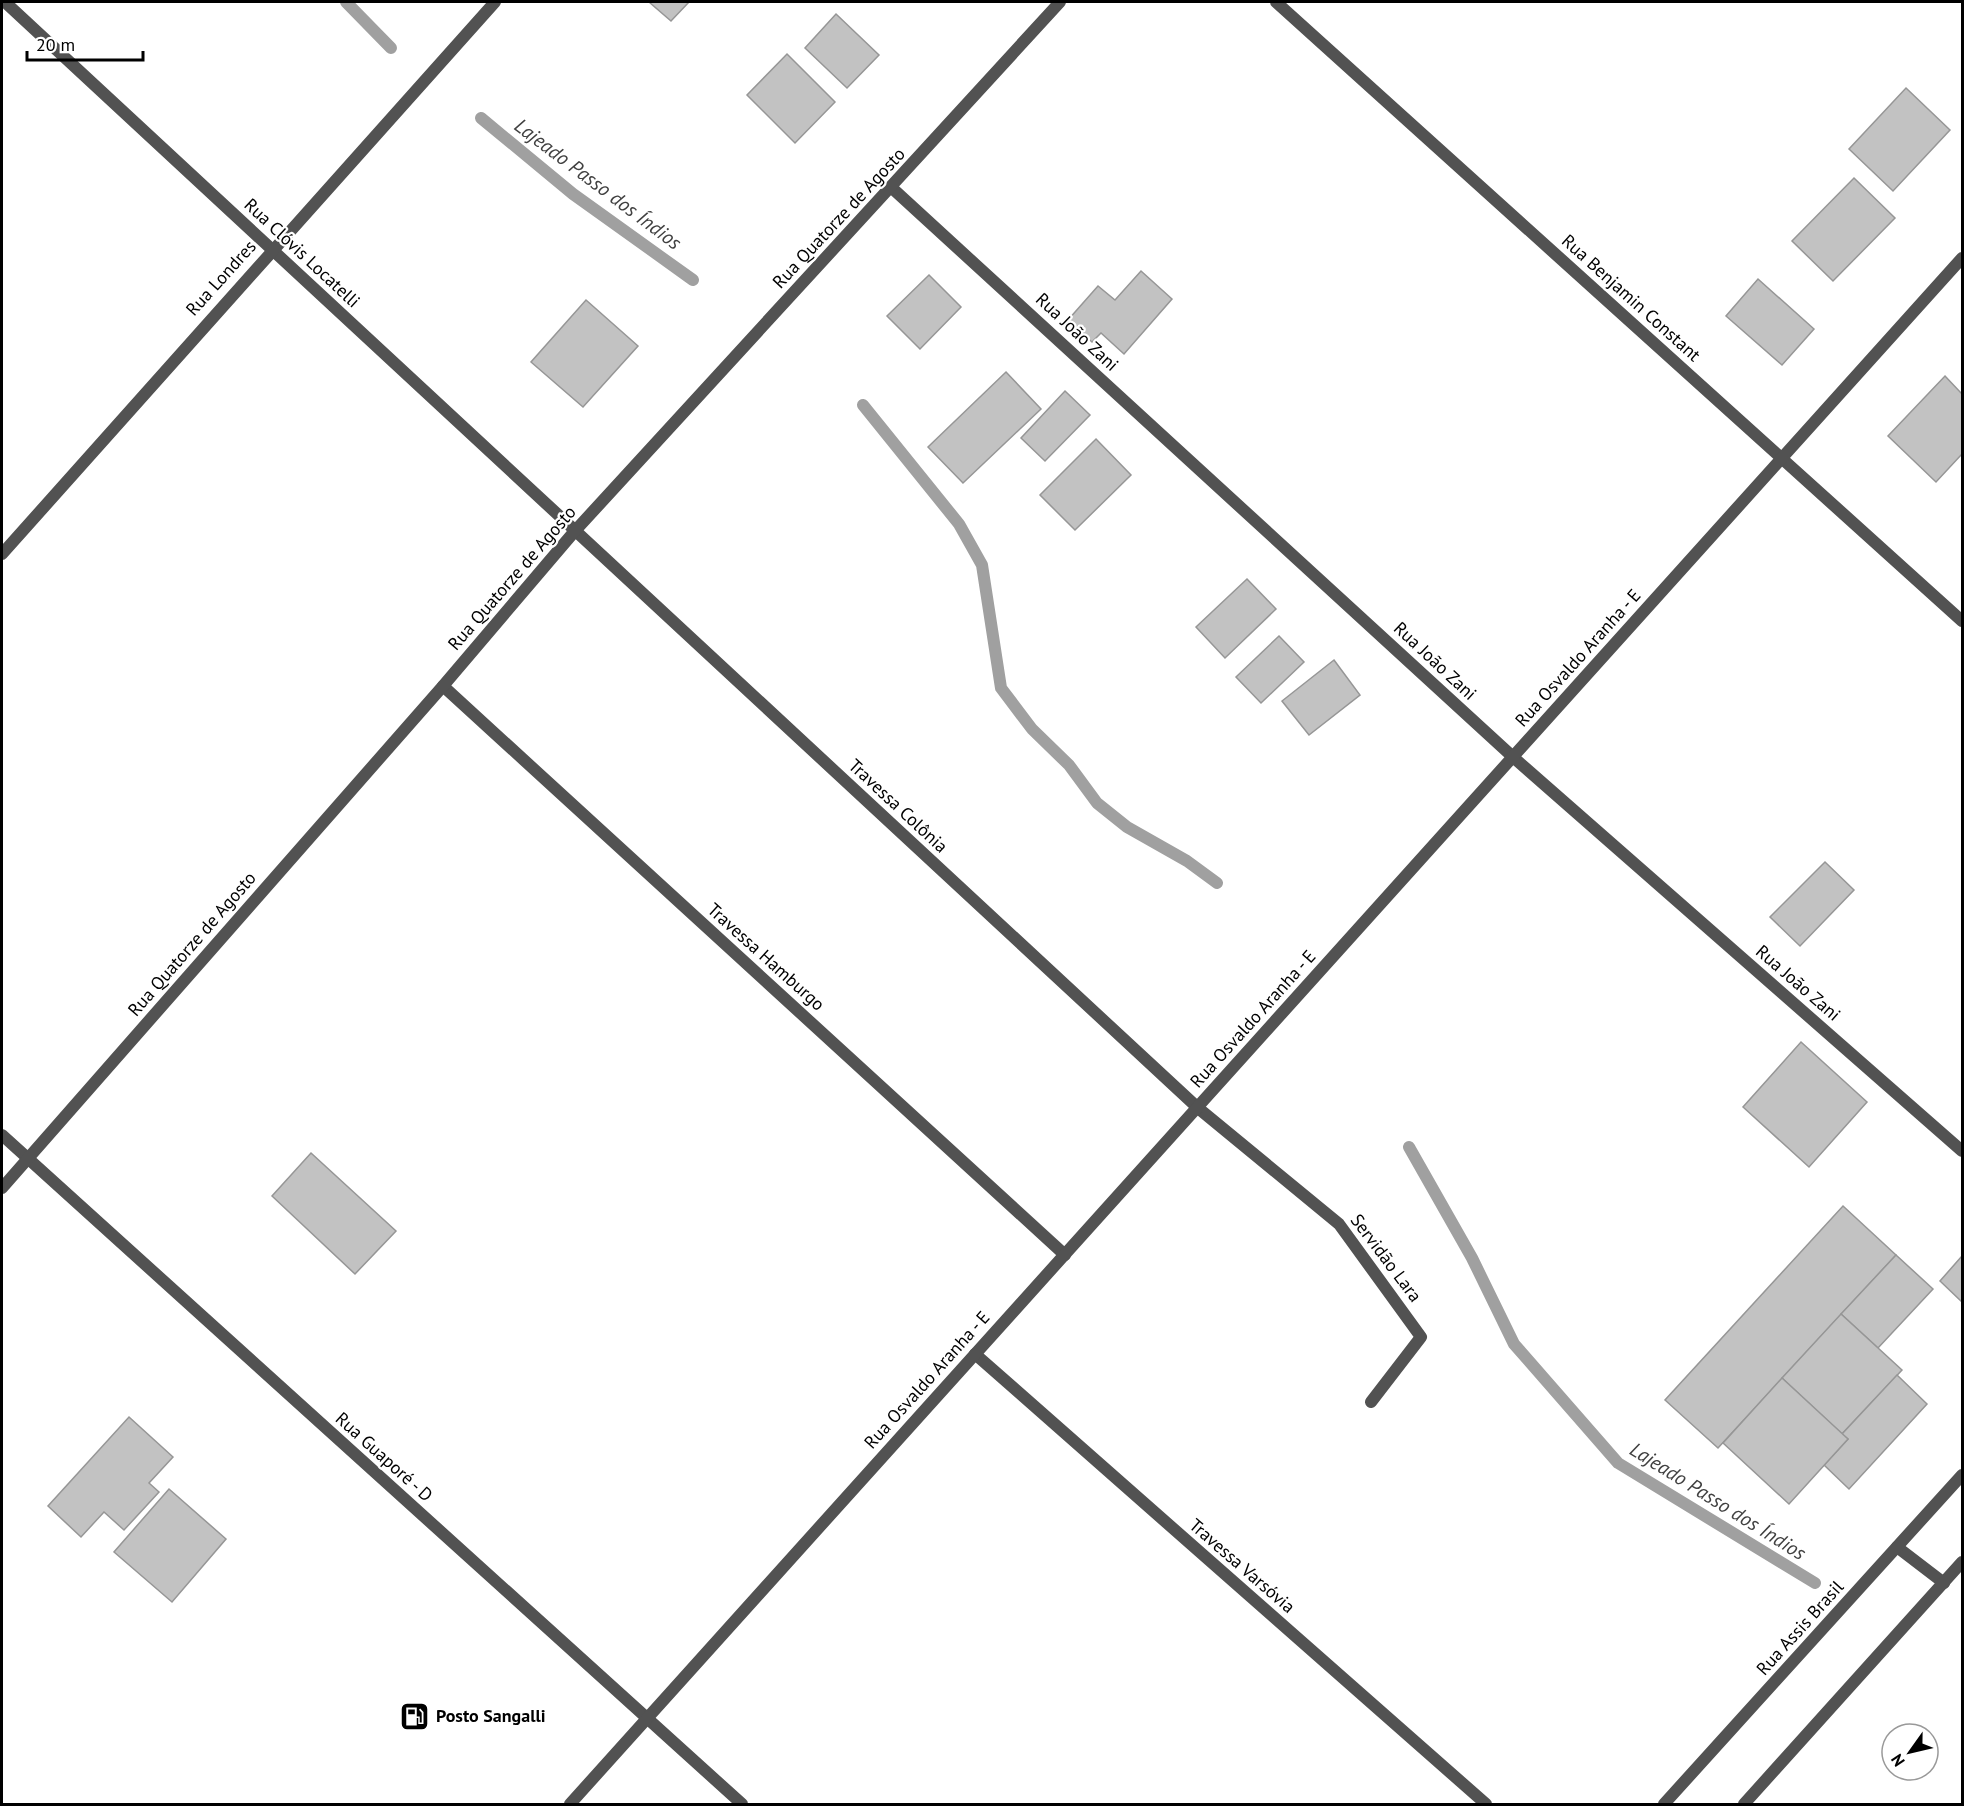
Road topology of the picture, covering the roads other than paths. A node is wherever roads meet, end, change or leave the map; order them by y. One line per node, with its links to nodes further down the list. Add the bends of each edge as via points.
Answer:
1 (5, 2): 6 (street, Rua Clóvis Locatelli)
2 (495, 2): 6 (street, Rua Londres)
3 (1060, 2): 5 (street, Rua Quatorze de Agosto)
4 (1276, 2): 8 (street, Rua Benjamin Constant)
5 (892, 188): 9 (street, Rua Quatorze de Agosto); 13 (street, Rua João Zani)
6 (271, 249): 9 (street, Rua Clóvis Locatelli); 10 (street, Rua Londres)
7 (1962, 258): 8 (street, Rua Osvaldo Aranha - E)
8 (1782, 458): 11 (street, Rua Benjamin Constant); 13 (street, Rua Osvaldo Aranha - E)
9 (574, 532): 12 (street, Rua Quatorze de Agosto); 14 (street, Travessa Colônia)
10 (2, 554)
11 (1962, 621)
12 (443, 686): 17 (street, Rua Quatorze de Agosto); 19 (street, Travessa Hamburgo)
13 (1513, 757): 14 (street, Rua Osvaldo Aranha - E); 16 (street, Rua João Zani)
14 (1198, 1107): 19 (street, Rua Osvaldo Aranha - E); 21 (street, Servidão Lara, via 1339,1224 1421,1336)
15 (2, 1135): 17 (street, Rua Guaporé - D)
16 (1962, 1150)
17 (28, 1159): 18 (street, Rua Quatorze de Agosto); 26 (street, Rua Guaporé - D)
18 (2, 1188)
19 (1065, 1255): 20 (street, Rua Osvaldo Aranha - E)
20 (975, 1354): 26 (street, Rua Osvaldo Aranha - E); 29 (street, Travessa Varsóvia)
21 (1371, 1402)
22 (1962, 1475): 23 (street, Rua Assis Brasil)
23 (1897, 1547): 25 (street); 30 (street, Rua Assis Brasil)
24 (1962, 1562): 25 (street)
25 (1944, 1583): 31 (street)
26 (647, 1719): 27 (street, Rua Osvaldo Aranha - E); 28 (street, Rua Guaporé - D)
27 (570, 1804)
28 (742, 1804)
29 (1486, 1804)
30 (1667, 1804)
31 (1744, 1804)

